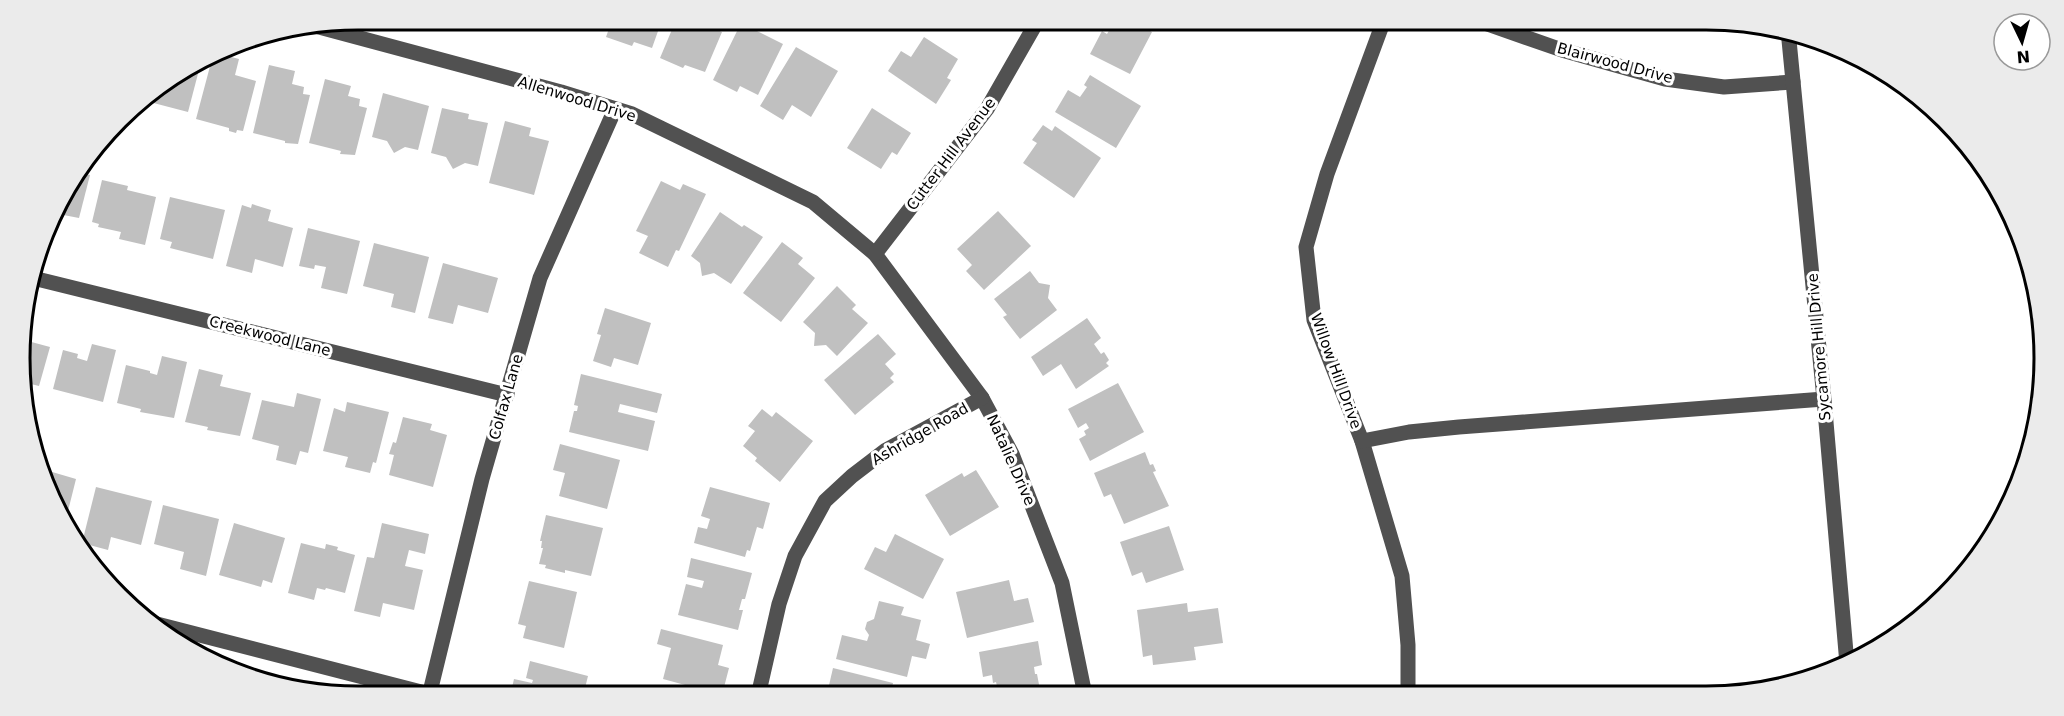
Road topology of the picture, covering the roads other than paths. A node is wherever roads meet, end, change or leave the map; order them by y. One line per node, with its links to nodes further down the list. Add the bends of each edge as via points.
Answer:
1 (1032, 30): 8 (street, Cutter Hill Avenue, via 987,109)
2 (1380, 30): 13 (street, Willow Hill Drive, via 1327,174 1306,247 1314,320)
3 (1505, 30): 6 (street, Blairwood Drive, via 1665,78 1724,87)
4 (335, 31): 7 (street, Allenwood Drive)
5 (1789, 41): 6 (street, Sycamore Hill Drive)
6 (1793, 82): 12 (street, Sycamore Hill Drive)
7 (615, 109): 8 (street, Allenwood Drive, via 633,114 813,202); 10 (street, Colfax Lane, via 540,278)
8 (875, 254): 11 (street, Natalie Drive)
9 (39, 280): 10 (street, Creekwood Lane)
10 (507, 394): 17 (street, Colfax Lane)
11 (982, 398): 18 (street, Ashridge Road, via 886,450 825,501 795,556 779,604); 19 (street, Natalie Drive, via 1012,454 1062,583)
12 (1824, 399): 13 (street, via 1459,427); 15 (street, Sycamore Hill Drive)
13 (1362, 441): 20 (street, Willow Hill Drive, via 1402,576)
14 (172, 628): 16 (street)
15 (1846, 654)
16 (394, 686)
17 (431, 686)
18 (760, 686)
19 (1082, 686)
20 (1408, 686)

